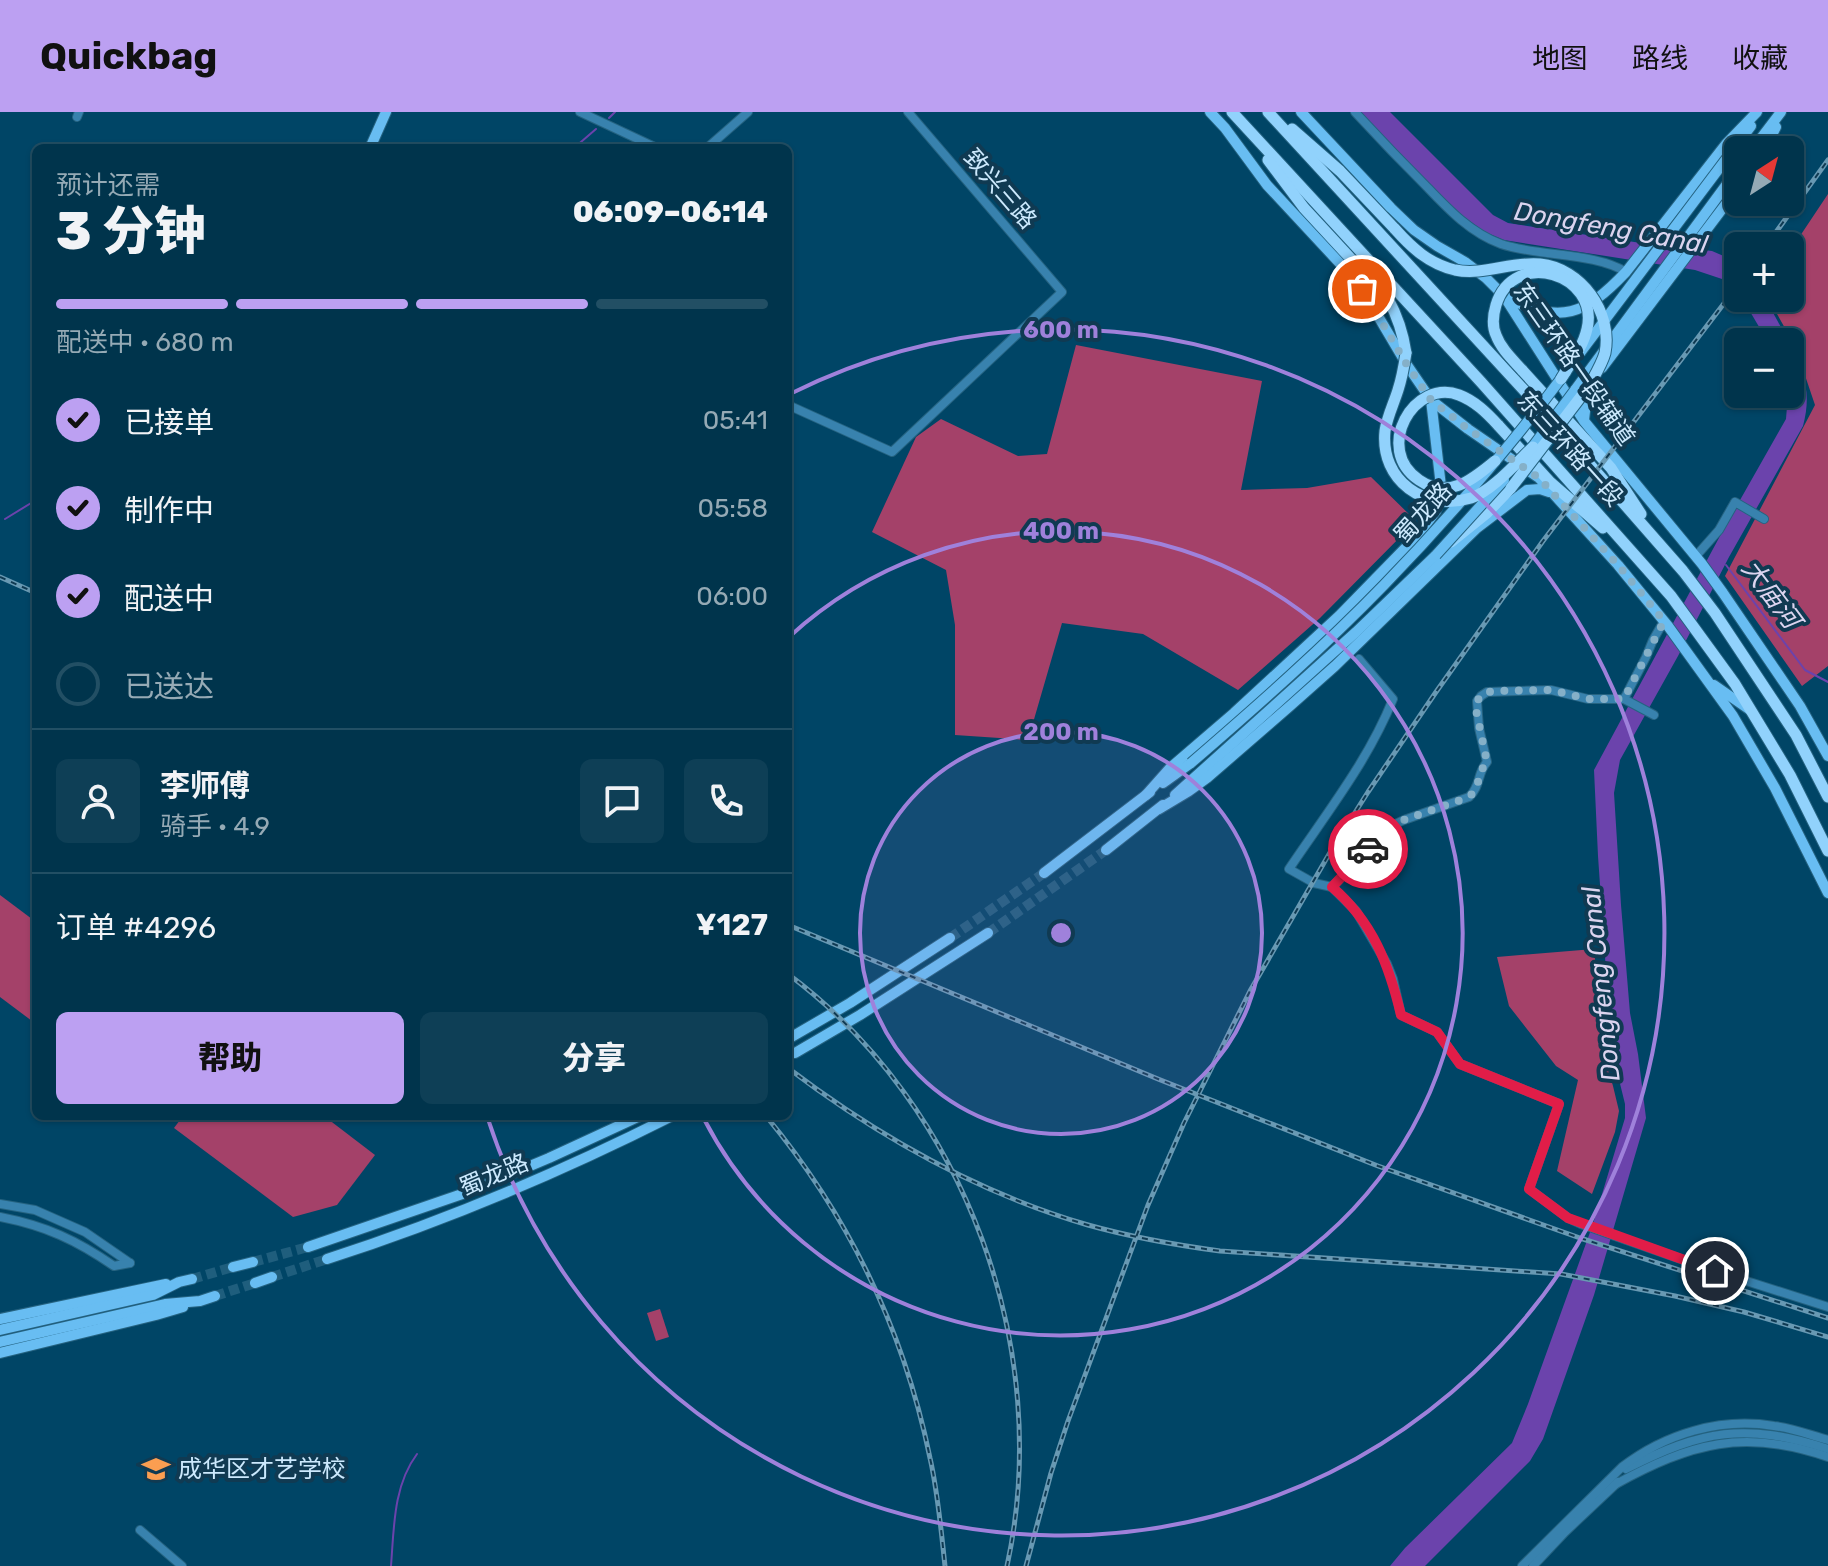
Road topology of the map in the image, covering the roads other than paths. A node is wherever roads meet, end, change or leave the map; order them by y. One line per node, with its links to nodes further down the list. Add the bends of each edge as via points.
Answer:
1 (386, 112): 14 (main road)
2 (580, 112): 15 (street)
3 (748, 112): 16 (street)
4 (908, 112): 23 (street, 致兴三路, via 1062,292 892,452)
5 (1210, 112): 22 (main road, via 1267,185 1362,289)
6 (1232, 112): 25 (highway, bridge, via 1304,208 1398,316 1406,353 1385,432 1386,450 1402,483 1433,501 1473,498); 32 (highway, 东三环路一段)
7 (1271, 112): 29 (highway, 东三环路一段); 30 (highway, bridge, via 1340,171 1423,256 1469,272 1550,265 1578,280 1600,310 1604,356 1589,386 1511,488)
8 (1301, 112): 20 (main road, 东三环路一段辅道, via 1414,230 1476,270)
9 (1355, 112): 19 (street, via 1437,198 1482,235 1525,251 1602,262)
10 (1760, 112): 19 (main road, via 1726,144); 21 (main road, 蜀龙路, bridge)
11 (1782, 112): 12 (main road); 13 (main road)
12 (1763, 136)
13 (1771, 136)
14 (372, 144)
15 (648, 144)
16 (712, 144)
17 (1724, 188): 25 (main road, 蜀龙路, bridge)
18 (1724, 206): 24 (main road, via 1603,366)
19 (1627, 271): 20 (main road, via 1592,303 1574,311 1541,312)
20 (1504, 296): 24 (main road, 东三环路一段辅道)
21 (1561, 379): 26 (main road, 蜀龙路, bridge); 29 (highway, bridge, via 1587,329 1588,313 1568,282 1557,275 1529,272 1516,278 1498,299 1495,335 1611,468)
22 (1431, 400): 27 (main road, via 1539,478); 40 (main road, via 1442,495 1436,511 1350,606)
23 (792, 407)
24 (1584, 421): 31 (main road, 东三环路一段辅道)
25 (1533, 447): 30 (main road, 蜀龙路, bridge)
26 (1495, 461): 32 (highway, bridge, via 1456,487 1427,485 1404,466 1398,453 1401,429 1408,414 1433,394 1458,395 1475,404 1550,482); 40 (main road, 蜀龙路, bridge, via 1381,588 1284,681)
27 (1551, 493): 33 (main road); 42 (main road, via 1527,490 1477,528 1335,666 1207,778)
28 (1764, 519): 31 (street, via 1735,502)
29 (1663, 548): 41 (highway, 东三环路一段, via 1715,613 1796,735)
30 (1436, 555): 42 (main road, 蜀龙路)
31 (1699, 560): 39 (main road, 东三环路一段辅道, via 1800,706)
32 (1645, 565): 37 (highway, 东三环路一段)
33 (1666, 623): 35 (main road); 36 (street)
34 (1359, 659): 46 (street, via 1393,699 1364,758 1289,869)
35 (1709, 682): 37 (main road); 47 (main road, via 1775,788)
36 (1624, 699): 38 (street); 46 (street, via 1588,699 1551,690 1487,692 1477,701 1487,762 1476,790 1391,826)
37 (1750, 710): 44 (highway, 东三环路一段)
38 (1654, 715)
39 (1828, 756)
40 (1146, 795): 45 (main road, 蜀龙路)
41 (1828, 797)
42 (1159, 809): 43 (main road, 蜀龙路)
43 (1106, 850)
44 (1828, 851)
45 (1044, 873)
46 (1332, 887): 66 (street, via 1356,911 1383,956 1401,1015 1437,1032 1460,1064 1559,1104 1529,1189 1581,1224)
47 (1828, 893)
48 (988, 933): 51 (main road)
49 (950, 938): 50 (main road)
50 (792, 1037)
51 (795, 1053)
52 (631, 1120): 56 (main road, 蜀龙路, via 468,1192)
53 (664, 1120): 57 (main road, 蜀龙路, via 484,1201)
54 (0, 1204): 55 (street, via 35,1210 85,1232 130,1263 114,1266 61,1235)
55 (0, 1217)
56 (308, 1247)
57 (327, 1259)
58 (253, 1262): 59 (main road)
59 (233, 1267)
60 (272, 1277): 63 (main road)
61 (192, 1279): 62 (main road)
62 (179, 1282): 67 (main road); 68 (main road, via 153,1295)
63 (255, 1283)
64 (215, 1296): 65 (main road)
65 (200, 1301): 69 (main road, via 165,1304); 70 (main road)
66 (1828, 1307)
67 (0, 1319)
68 (0, 1330)
69 (0, 1342)
70 (0, 1353)
71 (1828, 1440): 74 (street, via 1774,1426 1727,1424 1665,1441 1639,1454)
72 (1828, 1449): 74 (street, via 1776,1434 1730,1433 1667,1449)
73 (1828, 1457): 74 (street, via 1799,1448 1728,1442 1675,1455)
74 (1614, 1480): 77 (street); 78 (street)
75 (140, 1530): 76 (street)
76 (182, 1566)
77 (1522, 1566)
78 (1533, 1566)

